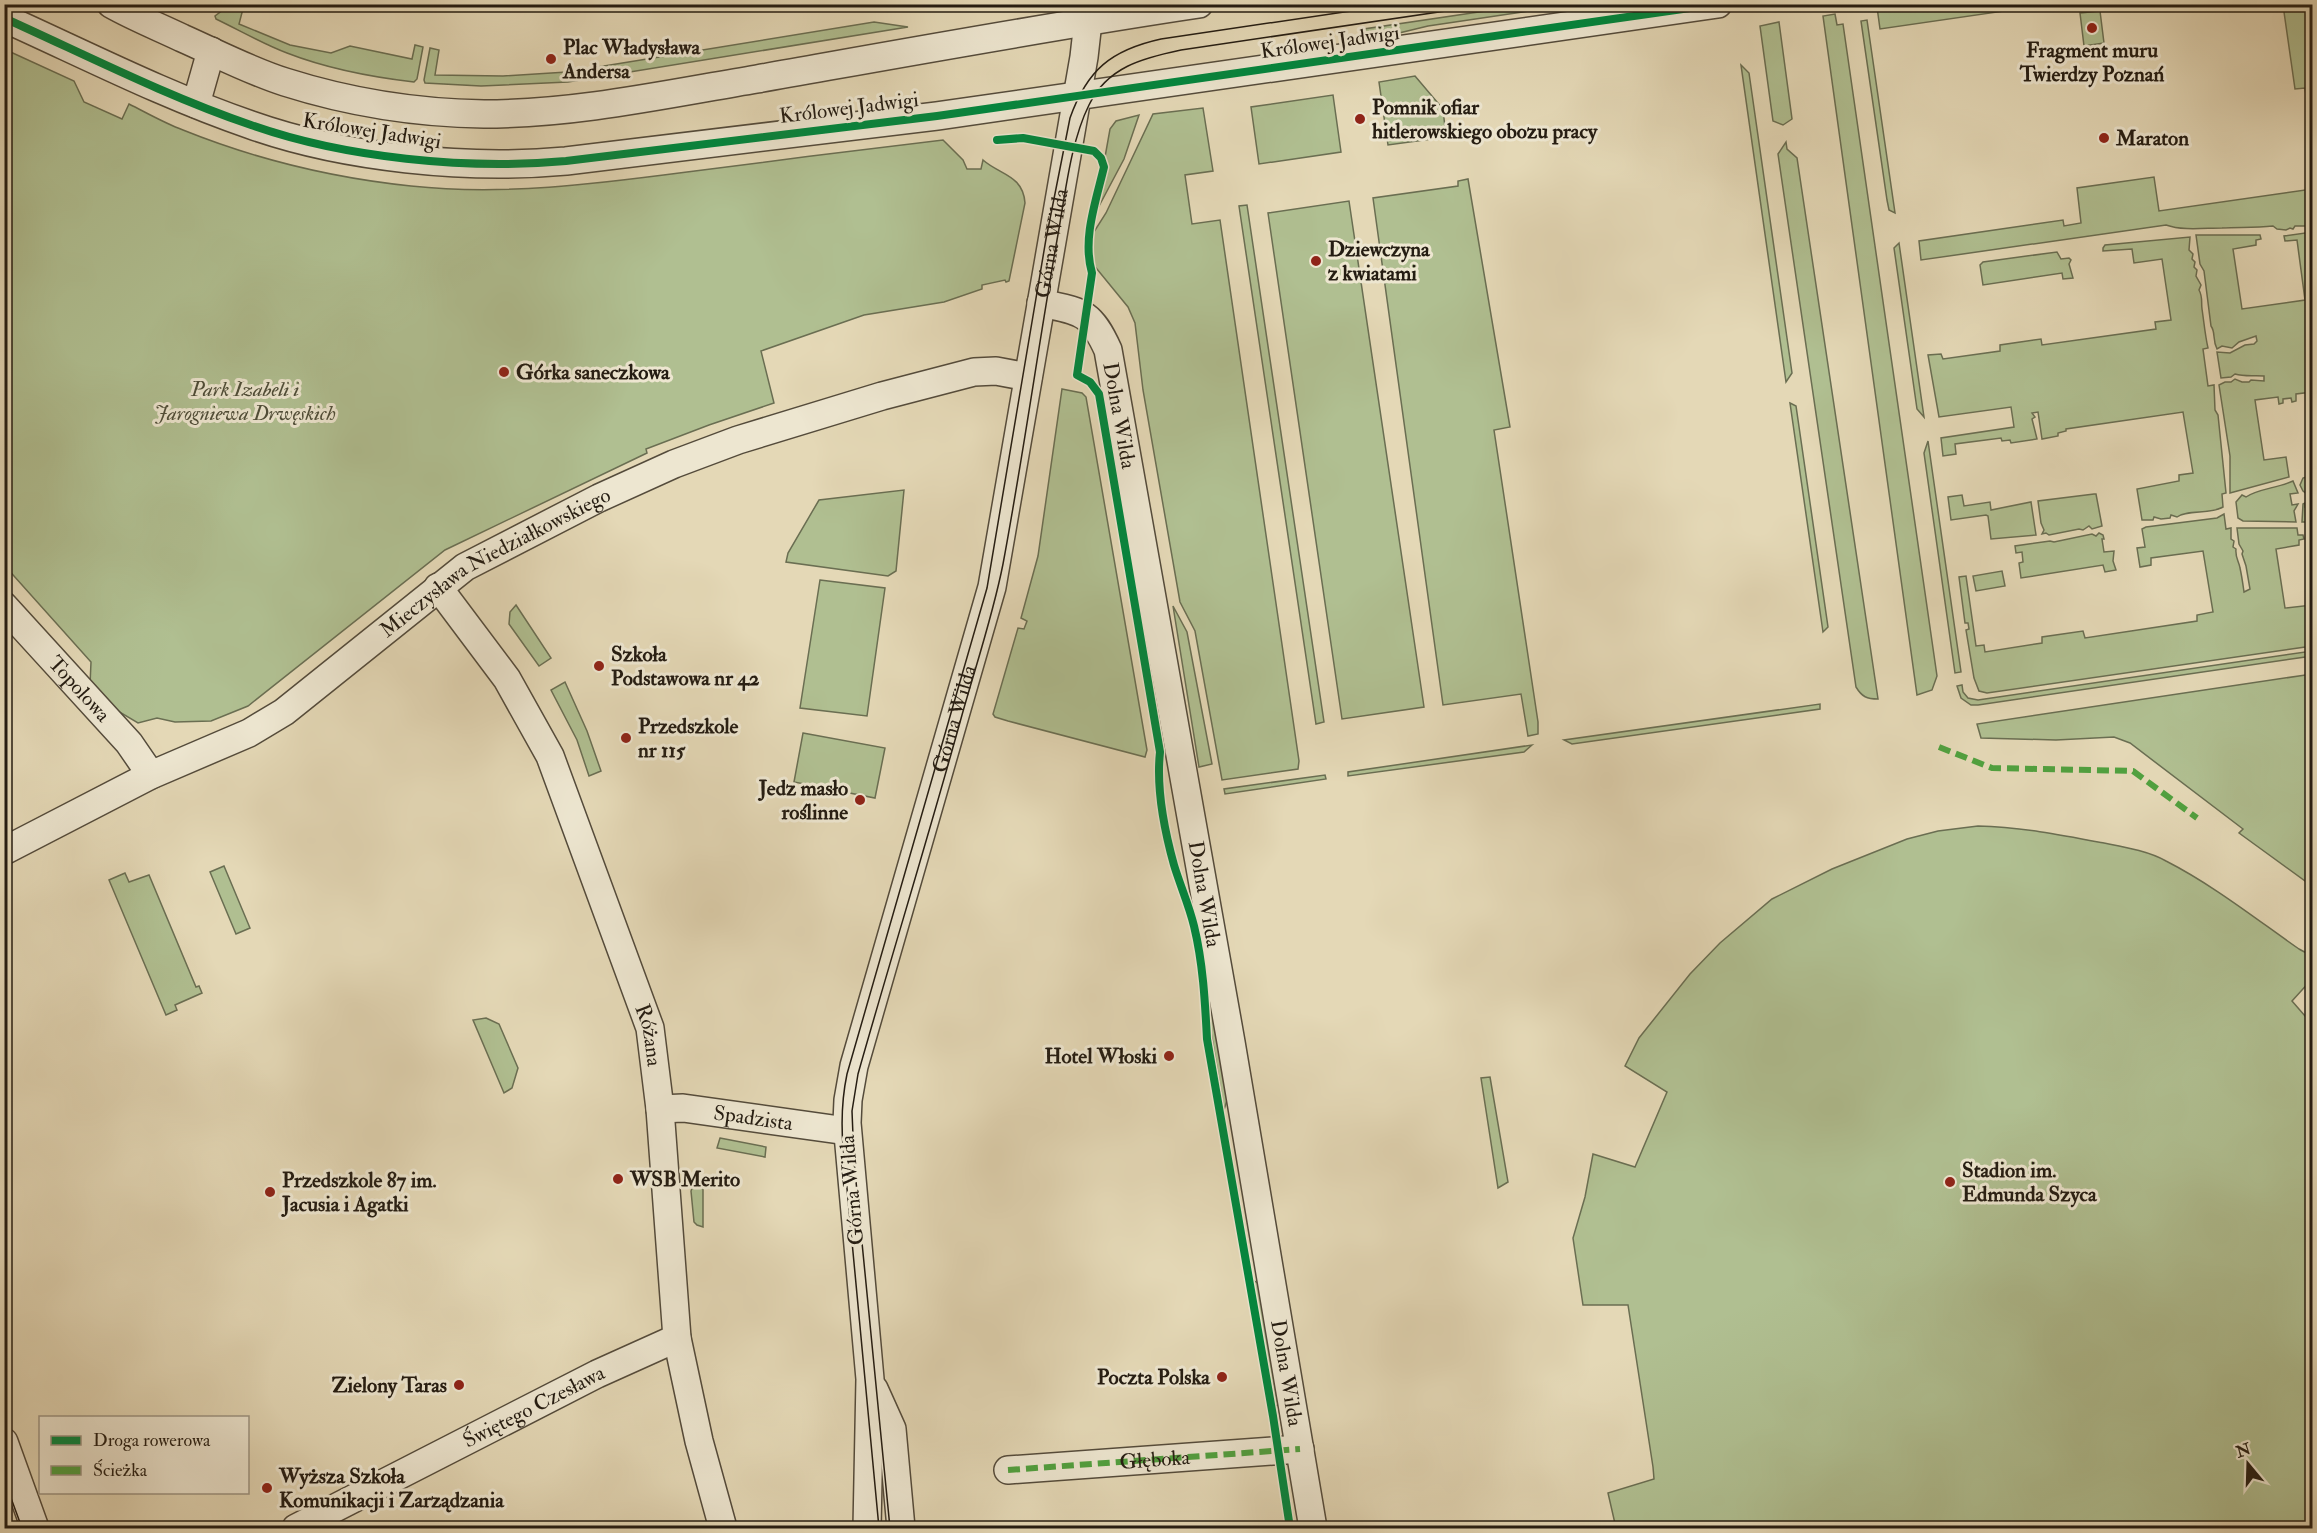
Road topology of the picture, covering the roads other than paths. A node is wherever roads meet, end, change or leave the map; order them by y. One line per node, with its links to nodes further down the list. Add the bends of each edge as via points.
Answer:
1 (111, 4): 6 (street, Królowej Jadwigi)
2 (1199, 4): 4 (street, Królowej Jadwigi)
3 (1718, 4): 7 (street, Królowej Jadwigi)
4 (1089, 13): 6 (street, Królowej Jadwigi, via 848,64 616,103 505,113 410,108 338,96 284,82); 7 (street, Górna Wilda)
5 (4, 18): 8 (street, Królowej Jadwigi)
6 (211, 51): 8 (street)
7 (1076, 96): 8 (street, Królowej Jadwigi, via 522,164 430,160 350,149 251,126); 9 (street, Górna Wilda)
8 (196, 104)
9 (1041, 303): 10 (street, Górna Wilda); 20 (street, Dolna Wilda, via 1085,314 1099,329 1108,350 1232,1042)
10 (1028, 377): 11 (street, Mieczysława Niedziałkowskiego, via 996,371 974,372 738,440 589,502 495,550); 16 (street, Górna Wilda, via 989,601 854,1066)
11 (438, 587): 13 (street, Mieczysława Niedziałkowskiego, via 267,724); 15 (street, Różana, via 507,679 550,756 650,1028)
12 (4, 606): 13 (street, Topolowa, via 129,743)
13 (151, 775): 14 (street, Mieczysława Niedziałkowskiego)
14 (4, 851)
15 (660, 1108): 16 (street, Spadzista); 17 (street, Różana)
16 (847, 1131): 18 (street, Górna Wilda)
17 (677, 1338): 22 (street, Świętego Czesława, via 597,1374); 25 (street, Różana)
18 (870, 1379): 26 (street, Górna Wilda); 27 (street, Górna Wilda, via 892,1429)
19 (4, 1442): 23 (street)
20 (1300, 1449): 21 (street, Głęboka); 28 (street, Dolna Wilda)
21 (1008, 1470)
22 (330, 1521): 24 (street, Świętego Czesława)
23 (35, 1528)
24 (296, 1528)
25 (723, 1528)
26 (867, 1528)
27 (901, 1528)
28 (1313, 1528)

